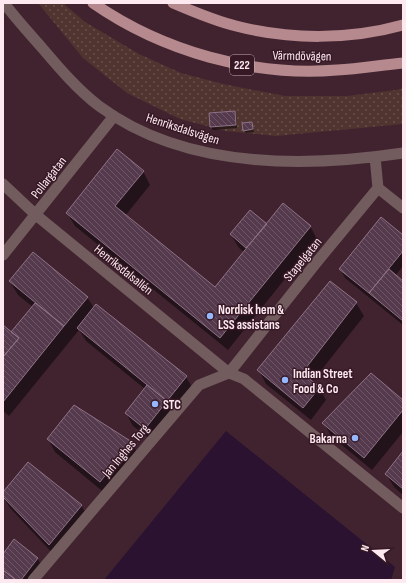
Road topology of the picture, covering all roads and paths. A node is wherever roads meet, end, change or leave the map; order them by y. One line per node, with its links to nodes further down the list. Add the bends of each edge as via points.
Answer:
1 (4, 3): 6 (street, Henriksdalsvägen, via 68,78 97,105)
2 (93, 3): 5 (main road, Värmdövägen / 222, via 148,35 222,61 300,71 336,71)
3 (173, 3): 4 (main road, Värmdövägen, via 197,14 237,26 275,33 332,37)
4 (403, 25)
5 (403, 62)
6 (114, 116): 8 (street, Henriksdalsvägen, via 163,139 207,153 251,160 302,162); 12 (street, Pollargatan)
7 (403, 153): 8 (street, Henriksdalsvägen)
8 (375, 157): 10 (street)
9 (3, 184): 12 (street, Henriksdalsallén)
10 (378, 188): 11 (street); 14 (street, Stapelgatan)
11 (403, 208)
12 (36, 215): 13 (street, Pollargatan); 14 (street, Henriksdalsallén)
13 (3, 255)
14 (229, 373): 15 (street, via 244,379); 16 (street, Jan Inghes Torg, via 199,385)
15 (403, 508)
16 (33, 580)

